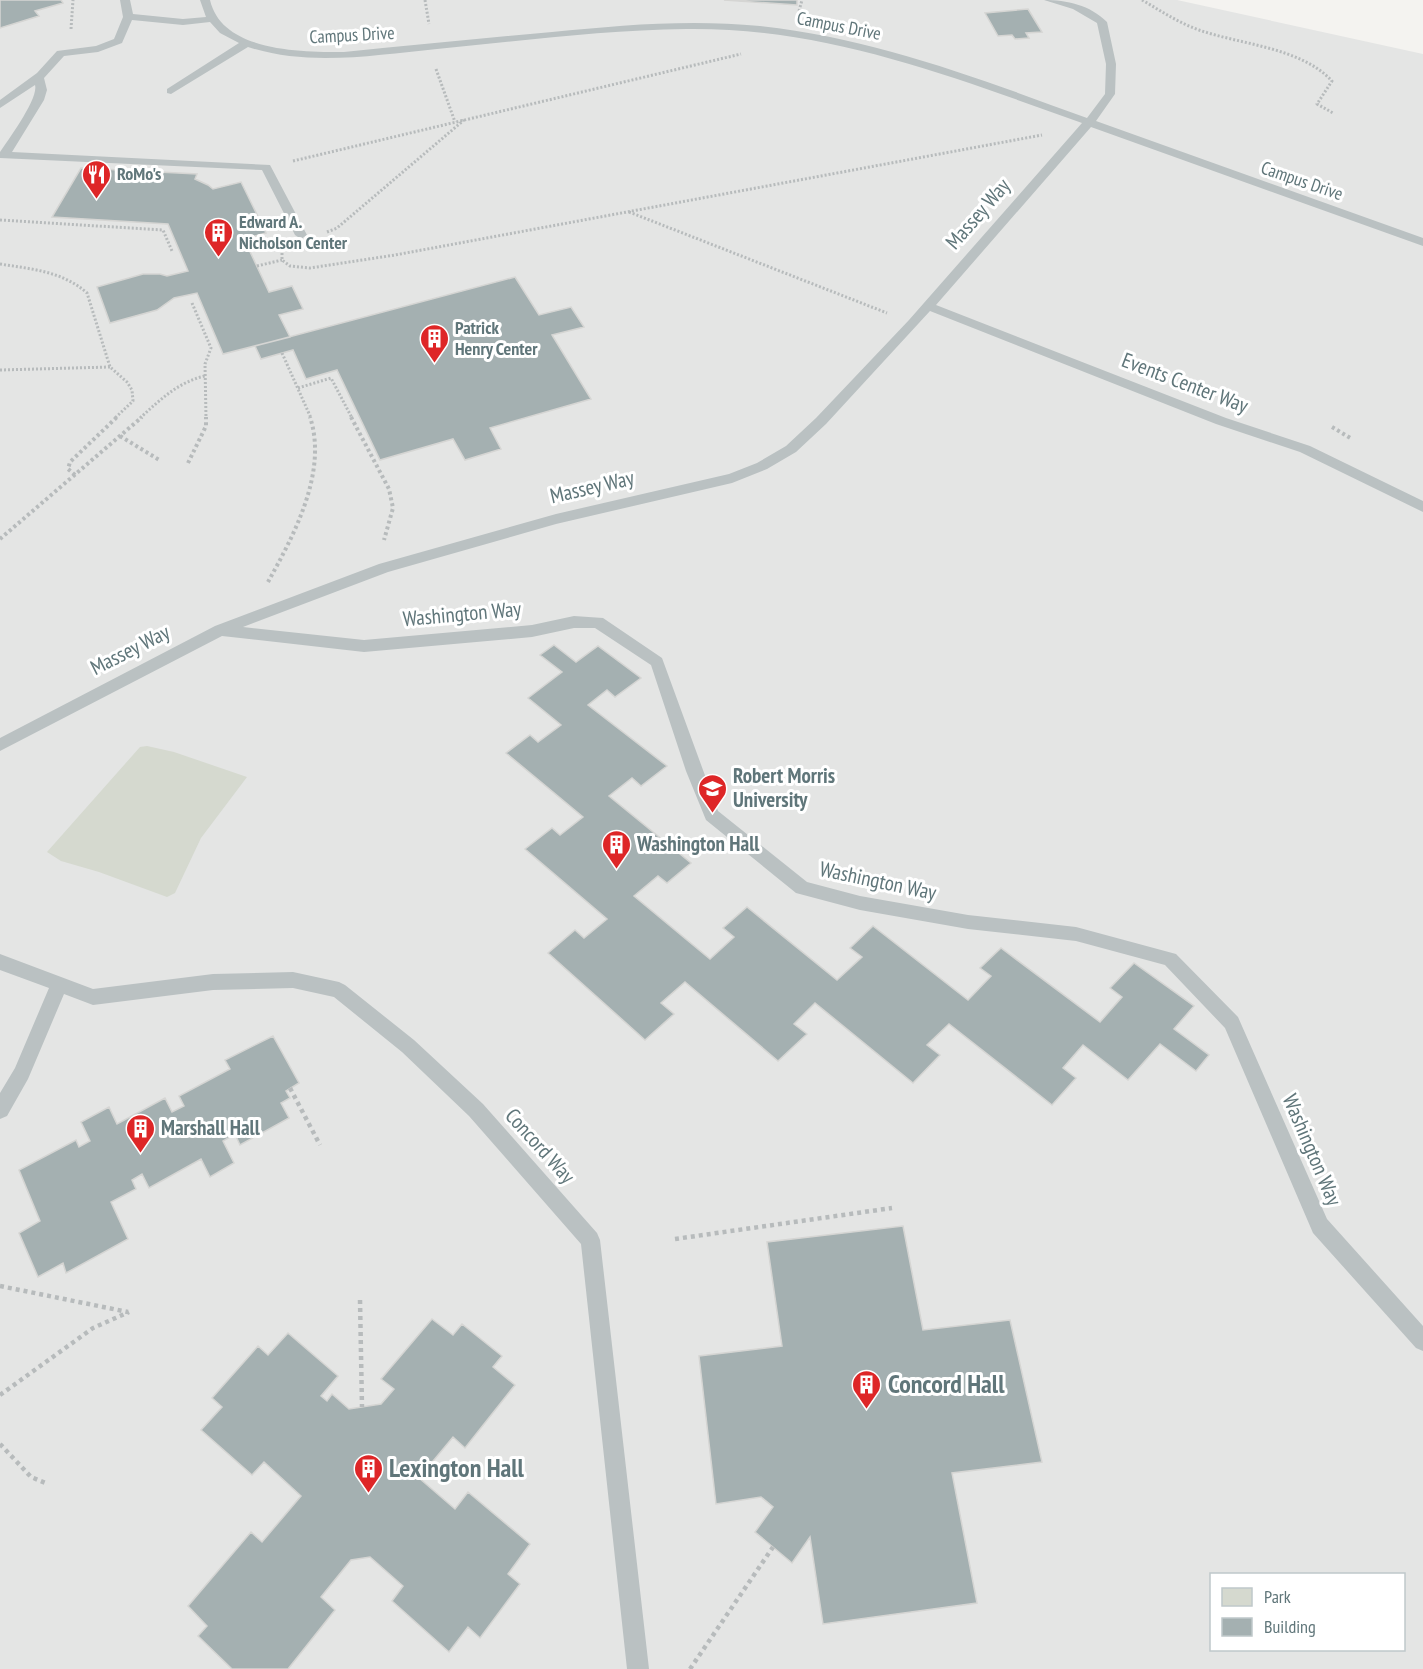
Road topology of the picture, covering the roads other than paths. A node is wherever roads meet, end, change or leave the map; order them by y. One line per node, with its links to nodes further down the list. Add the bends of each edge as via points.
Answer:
1 (125, 0): 4 (lane)
2 (205, 0): 5 (lane, via 205,8)
3 (1049, 0): 10 (lane, Massey Way, via 1077,7 1102,22 1111,63 1110,94)
4 (128, 17): 5 (lane, via 183,22); 7 (lane, via 118,41 98,49 61,53)
5 (213, 19): 6 (lane, Campus Drive, via 228,33)
6 (248, 42): 8 (lane); 10 (lane, Campus Drive, via 285,53 344,55 614,29 742,28 877,49)
7 (39, 79): 9 (lane); 11 (lane, via 42,90 38,100)
8 (171, 91)
9 (0, 105)
10 (1087, 123): 13 (lane, Campus Drive); 14 (lane, Massey Way)
11 (2, 155): 12 (lane, via 266,167)
12 (301, 235)
13 (1423, 242)
14 (928, 306): 15 (lane, Events Center Way, via 1221,421 1305,449); 16 (lane, Massey Way, via 821,422 762,466 732,478 556,519 384,568)
15 (1423, 507)
16 (220, 630): 17 (lane, Massey Way); 21 (lane, Washington Way, via 364,646 598,622 657,662 712,815 802,888 860,903 1076,934 1170,959 1232,1023 1320,1226)
17 (0, 745)
18 (0, 962): 19 (lane)
19 (59, 984): 20 (lane, via 22,1073); 22 (lane, Concord Way, via 93,997 213,982 293,980 339,990 408,1046 476,1110 590,1240)
20 (0, 1110)
21 (1423, 1341)
22 (638, 1669)

